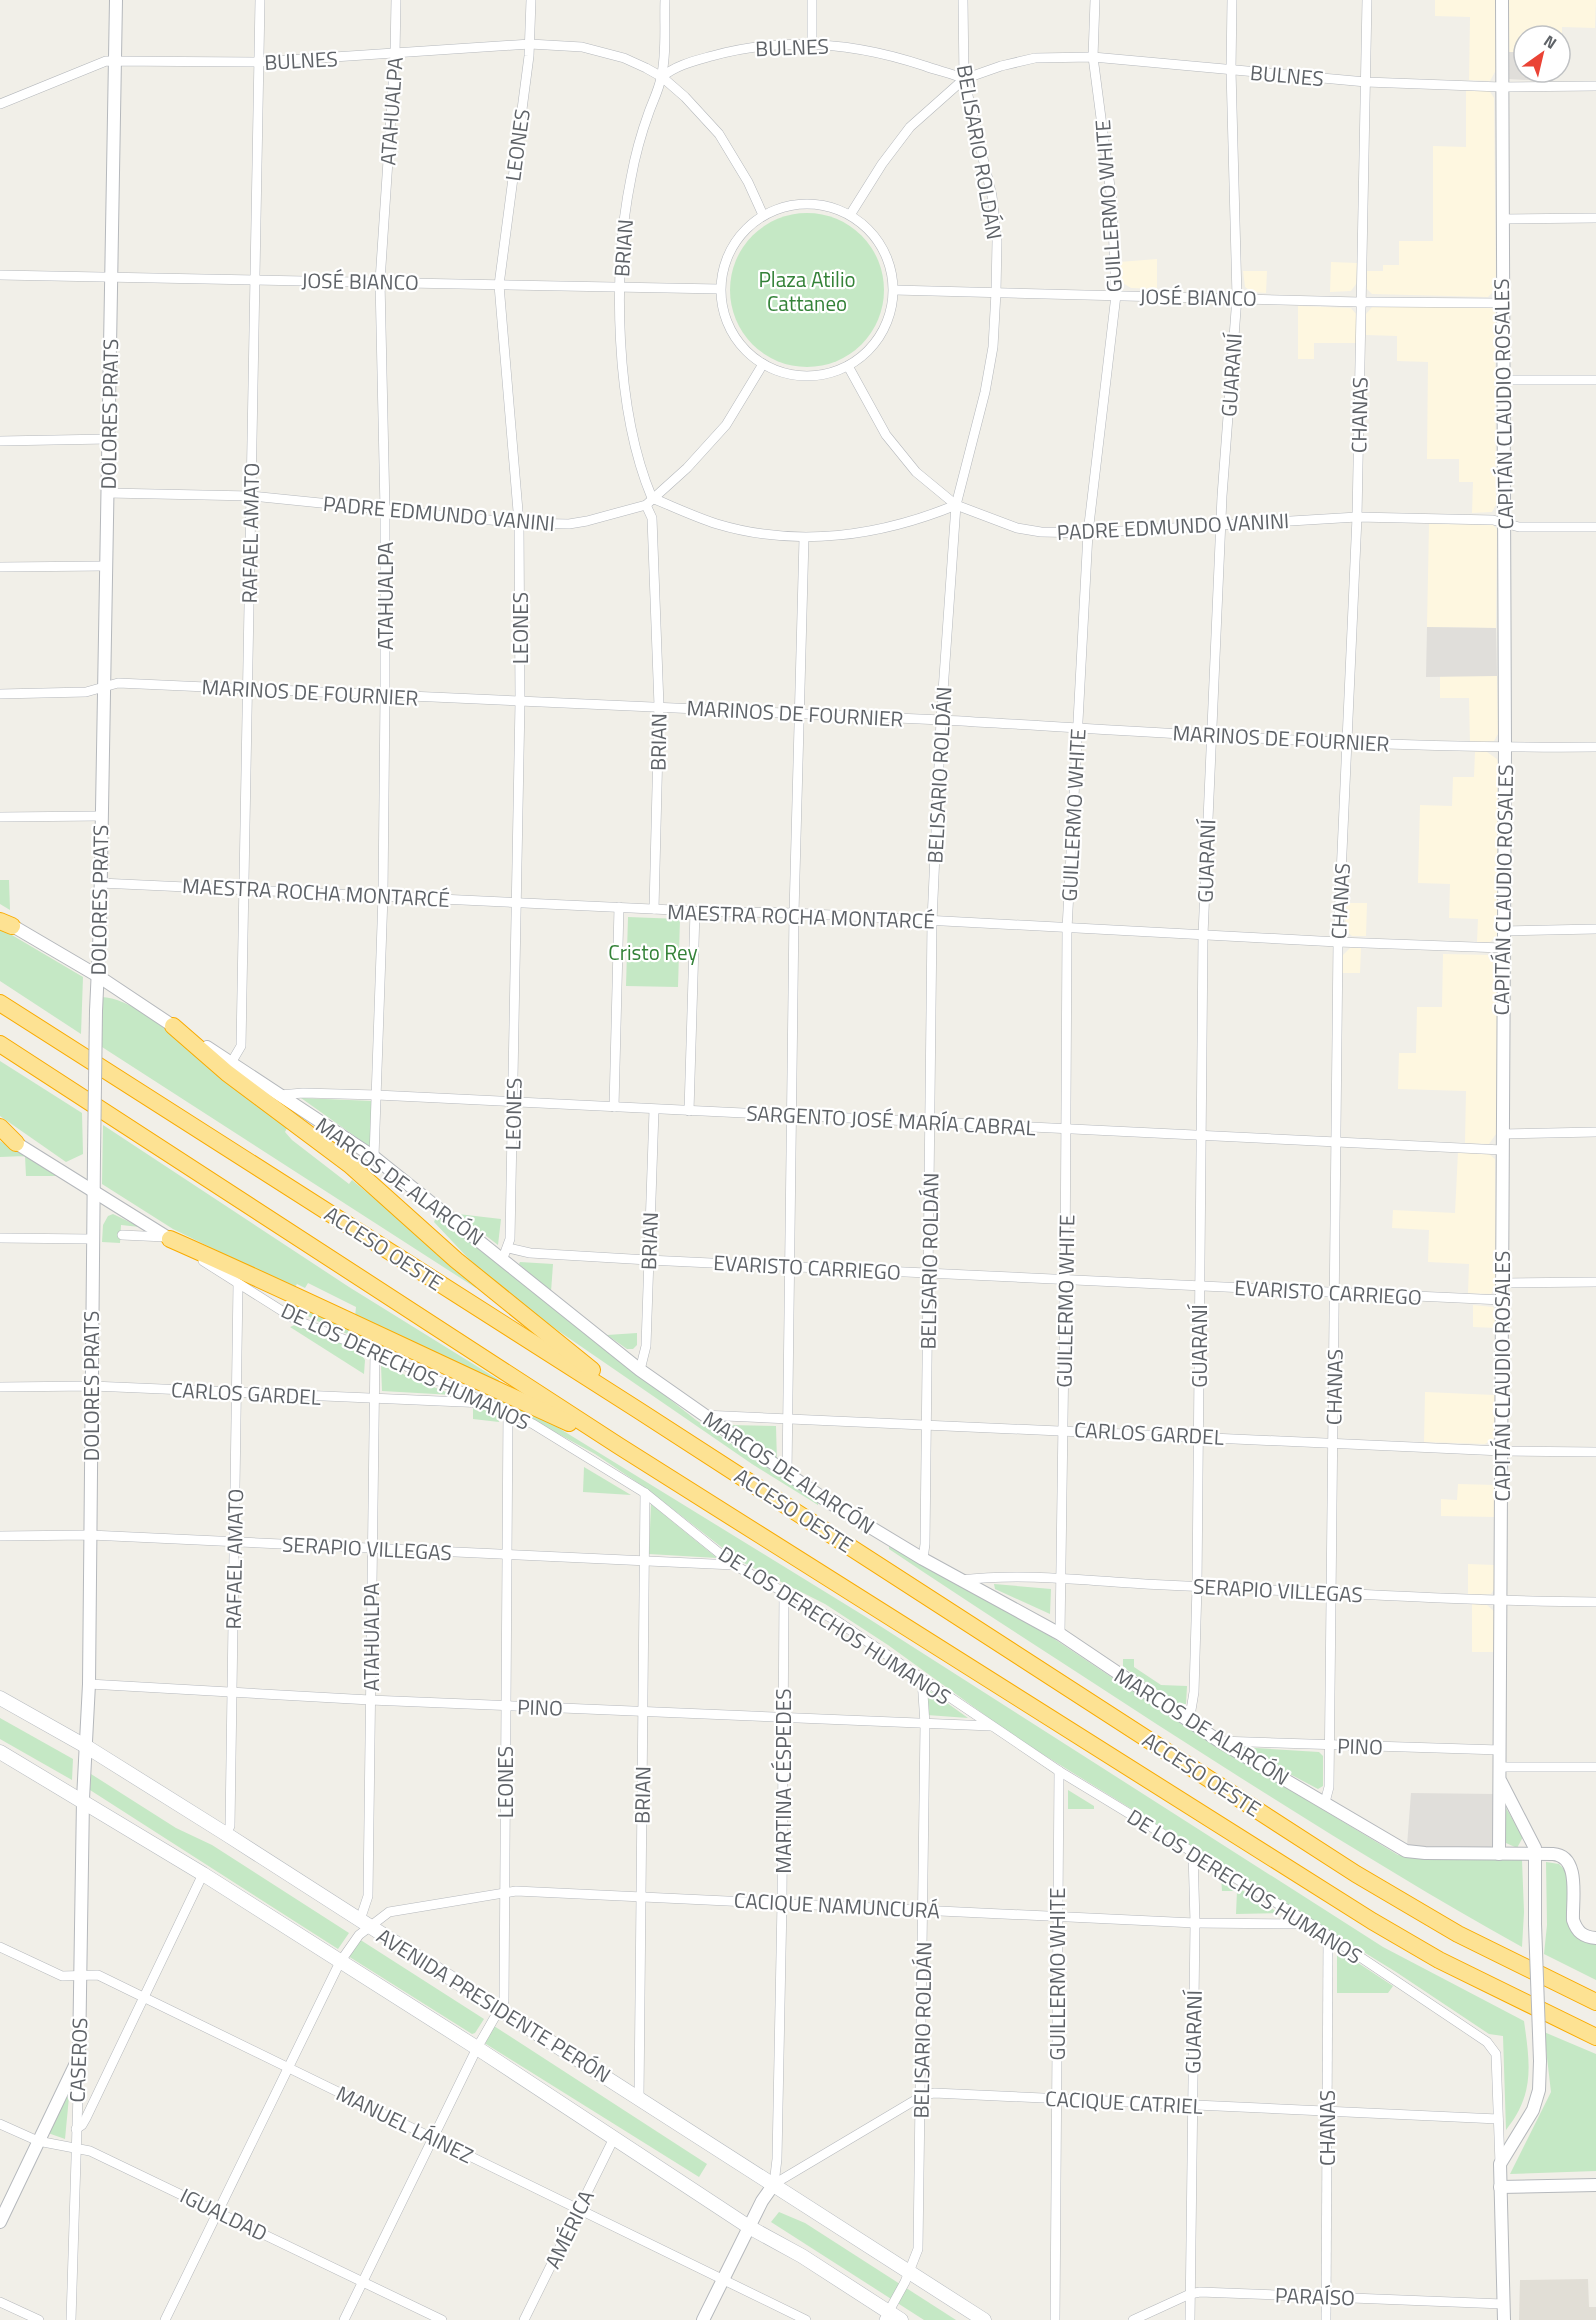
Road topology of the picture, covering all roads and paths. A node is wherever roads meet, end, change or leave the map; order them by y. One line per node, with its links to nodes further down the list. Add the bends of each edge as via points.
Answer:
1 (116, 0): 16 (street, DOLORES PRATS)
2 (260, 0): 17 (street, RAFAEL AMATO)
3 (396, 0): 14 (street, ATAHUALPA)
4 (531, 0): 13 (street, LEONES)
5 (665, 0): 19 (street, BRIAN)
6 (812, 0): 12 (street)
7 (963, 0): 20 (street, BELISARIO ROLDÁN)
8 (1095, 0): 15 (street, GUILLERMO WHITE)
9 (1232, 0): 18 (street, GUARANÍ)
10 (1367, 0): 21 (street, CHANAS)
11 (1502, 0): 23 (street, CAPITÁN CLAUDIO ROSALES)
12 (812, 43): 19 (street, BULNES, via 733,51 677,67); 20 (street, BULNES, via 877,52)
13 (530, 44): 14 (street, BULNES); 19 (street, BULNES, via 603,51); 33 (street, LEONES)
14 (395, 55): 17 (street, BULNES); 32 (street, ATAHUALPA)
15 (1093, 57): 18 (street, BULNES); 20 (street, BULNES, via 1035,58); 38 (street, GUILLERMO WHITE, via 1112,202)
16 (115, 61): 17 (street, BULNES); 24 (street, BULNES, via 90,66); 30 (street, DOLORES PRATS)
17 (259, 62): 31 (street, RAFAEL AMATO)
18 (1231, 70): 21 (street, BULNES); 39 (street, GUARANÍ)
19 (662, 76): 25 (street, via 719,134); 34 (street, BRIAN, via 631,178 621,238)
20 (964, 79): 26 (street, via 910,127); 37 (street, BELISARIO ROLDÁN, via 992,196 997,241)
21 (1366, 82): 23 (street, BULNES); 40 (street, CHANAS)
22 (1596, 86): 23 (street, BULNES)
23 (1501, 87): 28 (street, CAPITÁN CLAUDIO ROSALES)
24 (0, 104)
25 (763, 215): 26 (street, via 807,204); 35 (street, via 731,248)
26 (850, 215): 36 (street, via 882,247 891,267)
27 (1596, 218): 28 (street)
28 (1502, 219): 41 (street, CAPITÁN CLAUDIO ROSALES)
29 (0, 275): 30 (street, JOSÉ BIANCO)
30 (112, 276): 31 (street, JOSÉ BIANCO); 46 (street, DOLORES PRATS)
31 (255, 279): 32 (street, JOSÉ BIANCO); 49 (street, RAFAEL AMATO)
32 (380, 281): 33 (street, JOSÉ BIANCO); 52 (street, ATAHUALPA)
33 (499, 285): 34 (street, JOSÉ BIANCO); 55 (street, LEONES)
34 (620, 286): 35 (street, JOSÉ BIANCO); 50 (street, BRIAN, via 631,428)
35 (720, 289): 42 (street, via 726,320 740,345)
36 (894, 290): 37 (street, JOSÉ BIANCO); 43 (street, via 891,313 882,334 867,353)
37 (996, 292): 38 (street, JOSÉ BIANCO); 51 (street, BELISARIO ROLDÁN, via 993,346 978,430)
38 (1116, 295): 39 (street, JOSÉ BIANCO); 58 (street, GUILLERMO WHITE)
39 (1237, 297): 40 (street, JOSÉ BIANCO); 56 (street, GUARANÍ)
40 (1360, 302): 41 (street, JOSÉ BIANCO); 53 (street, CHANAS)
41 (1502, 303): 45 (street, CAPITÁN CLAUDIO ROSALES)
42 (763, 364): 43 (street, via 790,375 820,376); 50 (street, via 714,440)
43 (848, 366): 51 (street, PADRE EDMUNDO VANINI, via 905,462)
44 (1596, 380): 45 (street)
45 (1502, 381): 54 (street, CAPITÁN CLAUDIO ROSALES)
46 (108, 439): 47 (street); 48 (street, DOLORES PRATS)
47 (0, 441)
48 (108, 493): 49 (street, PADRE EDMUNDO VANINI); 60 (street, DOLORES PRATS)
49 (251, 496): 52 (street, PADRE EDMUNDO VANINI); 63 (street, RAFAEL AMATO)
50 (649, 502): 55 (street, PADRE EDMUNDO VANINI, via 569,524); 59 (street, via 755,534); 67 (street, BRIAN)
51 (956, 505): 58 (street, PADRE EDMUNDO VANINI, via 1017,528); 59 (street, via 870,531); 69 (street, BELISARIO ROLDÁN)
52 (385, 510): 55 (street, PADRE EDMUNDO VANINI); 65 (street, ATAHUALPA)
53 (1357, 517): 54 (street, PADRE EDMUNDO VANINI); 56 (street, PADRE EDMUNDO VANINI); 72 (street, CHANAS)
54 (1504, 523): 57 (street, PADRE EDMUNDO VANINI, via 1519,527); 74 (street, CAPITÁN CLAUDIO ROSALES)
55 (519, 524): 66 (street, LEONES)
56 (1223, 525): 58 (street, PADRE EDMUNDO VANINI); 71 (street, GUARANÍ)
57 (1596, 527)
58 (1088, 533): 70 (street, GUILLERMO WHITE)
59 (804, 538): 68 (street)
60 (106, 566): 61 (street); 62 (street, DOLORES PRATS)
61 (0, 567)
62 (104, 687): 63 (street, MARINOS DE FOURNIER, via 118,682); 64 (street, MARINOS DE FOURNIER, via 86,692); 75 (street, DOLORES PRATS)
63 (249, 689): 65 (street, MARINOS DE FOURNIER); 78 (street, RAFAEL AMATO)
64 (0, 694)
65 (385, 695): 66 (street, MARINOS DE FOURNIER); 79 (street, ATAHUALPA)
66 (520, 702): 67 (street, MARINOS DE FOURNIER); 80 (street, LEONES)
67 (659, 706): 68 (street, MARINOS DE FOURNIER); 82 (street, BRIAN)
68 (798, 714): 69 (street, MARINOS DE FOURNIER); 84 (street)
69 (941, 720): 70 (street, MARINOS DE FOURNIER); 85 (street, BELISARIO ROLDÁN)
70 (1077, 728): 71 (street, MARINOS DE FOURNIER); 87 (street, GUILLERMO WHITE)
71 (1211, 735): 72 (street, MARINOS DE FOURNIER); 90 (street, GUARANÍ)
72 (1349, 741): 74 (street, MARINOS DE FOURNIER); 91 (street, CHANAS)
73 (1596, 747): 74 (street, MARINOS DE FOURNIER)
74 (1505, 748): 89 (street, CAPITÁN CLAUDIO ROSALES)
75 (101, 816): 76 (street); 77 (street, DOLORES PRATS)
76 (0, 818)
77 (100, 883): 78 (street, MAESTRA ROCHA MONTARCÉ); 93 (street, DOLORES PRATS)
78 (245, 888): 79 (street, MAESTRA ROCHA MONTARCÉ); 97 (street, RAFAEL AMATO, via 241,1046)
79 (383, 895): 80 (street, MAESTRA ROCHA MONTARCÉ); 99 (street, ATAHUALPA)
80 (516, 901): 81 (street, MAESTRA ROCHA MONTARCÉ); 100 (street, LEONES)
81 (619, 907): 82 (street, MAESTRA ROCHA MONTARCÉ); 101 (street)
82 (654, 909): 83 (street, MAESTRA ROCHA MONTARCÉ)
83 (694, 911): 84 (street, MAESTRA ROCHA MONTARCÉ); 103 (street)
84 (794, 913): 85 (street, MAESTRA ROCHA MONTARCÉ); 104 (street)
85 (932, 921): 87 (street, MAESTRA ROCHA MONTARCÉ); 105 (street, BELISARIO ROLDÁN)
86 (4, 922): 93 (street, MARCOS DE ALARCÓN)
87 (1067, 929): 90 (street, MAESTRA ROCHA MONTARCÉ); 107 (street, GUILLERMO WHITE)
88 (1596, 929): 89 (street)
89 (1503, 931): 92 (street, CAPITÁN CLAUDIO ROSALES)
90 (1203, 935): 91 (street, MAESTRA ROCHA MONTARCÉ); 110 (street, GUARANÍ)
91 (1338, 942): 92 (street, MAESTRA ROCHA MONTARCÉ); 112 (street, CHANAS)
92 (1502, 948): 111 (street, CAPITÁN CLAUDIO ROSALES)
93 (98, 976): 95 (street, MARCOS DE ALARCÓN); 116 (street, DOLORES PRATS, bridge)
94 (0, 1003): 140 (highway, ACCESO OESTE)
95 (173, 1026): 97 (street, MARCOS DE ALARCÓN); 140 (highway, via 227,1073 350,1164 456,1260)
96 (0, 1044): 147 (highway, ACCESO OESTE)
97 (231, 1063): 98 (street, MARCOS DE ALARCÓN)
98 (280, 1095): 99 (street, SARGENTO JOSÉ MARÍA CABRAL); 115 (street, MARCOS DE ALARCÓN)
99 (377, 1095): 100 (street, SARGENTO JOSÉ MARÍA CABRAL); 115 (street, ATAHUALPA)
100 (513, 1101): 101 (street, SARGENTO JOSÉ MARÍA CABRAL); 121 (street, LEONES)
101 (614, 1107): 102 (street, SARGENTO JOSÉ MARÍA CABRAL)
102 (654, 1110): 103 (street, SARGENTO JOSÉ MARÍA CABRAL); 122 (street, BRIAN)
103 (689, 1111): 104 (street, SARGENTO JOSÉ MARÍA CABRAL)
104 (790, 1115): 105 (street, SARGENTO JOSÉ MARÍA CABRAL); 123 (street)
105 (930, 1121): 107 (street, SARGENTO JOSÉ MARÍA CABRAL); 124 (street, BELISARIO ROLDÁN)
106 (0, 1127): 113 (highway)
107 (1066, 1129): 110 (street, SARGENTO JOSÉ MARÍA CABRAL); 125 (street, GUILLERMO WHITE)
108 (0, 1132): 113 (street, DE LOS DERECHOS HUMANOS)
109 (1596, 1132): 111 (street)
110 (1201, 1134): 112 (street, SARGENTO JOSÉ MARÍA CABRAL); 129 (street, GUARANÍ)
111 (1502, 1134): 114 (street, CAPITÁN CLAUDIO ROSALES)
112 (1337, 1142): 114 (street, SARGENTO JOSÉ MARÍA CABRAL); 130 (street, CHANAS)
113 (16, 1143): 116 (street, DE LOS DERECHOS HUMANOS)
114 (1502, 1150): 126 (street, CAPITÁN CLAUDIO ROSALES)
115 (374, 1157): 121 (street, MARCOS DE ALARCÓN)
116 (93, 1190): 119 (street, DE LOS DERECHOS HUMANOS); 120 (street, DOLORES PRATS)
117 (122, 1235): 119 (street)
118 (0, 1238): 120 (street)
119 (168, 1238): 128 (street, DE LOS DERECHOS HUMANOS); 147 (highway)
120 (92, 1239): 134 (street, DOLORES PRATS)
121 (505, 1253): 122 (street, EVARISTO CARRIEGO); 133 (street, MARCOS DE ALARCÓN, via 584,1328)
122 (648, 1260): 123 (street, EVARISTO CARRIEGO); 133 (street, BRIAN, via 646,1346)
123 (789, 1265): 124 (street, EVARISTO CARRIEGO); 142 (street)
124 (929, 1273): 125 (street, EVARISTO CARRIEGO); 143 (street, BELISARIO ROLDÁN)
125 (1065, 1279): 129 (street, EVARISTO CARRIEGO); 144 (street, GUILLERMO WHITE)
126 (1502, 1282): 127 (street); 131 (street, CAPITÁN CLAUDIO ROSALES)
127 (1596, 1282)
128 (238, 1284): 132 (street, DE LOS DERECHOS HUMANOS, via 298,1321); 136 (street, RAFAEL AMATO)
129 (1199, 1286): 130 (street, EVARISTO CARRIEGO); 145 (street, GUARANÍ)
130 (1336, 1293): 131 (street, EVARISTO CARRIEGO); 146 (street, CHANAS)
131 (1502, 1300): 148 (street, CAPITÁN CLAUDIO ROSALES)
132 (375, 1352): 137 (street, ATAHUALPA); 138 (street, DE LOS DERECHOS HUMANOS)
133 (639, 1370): 141 (street, MARCOS DE ALARCÓN)
134 (92, 1386): 135 (street, CARLOS GARDEL); 136 (street, CARLOS GARDEL); 152 (street, DOLORES PRATS)
135 (0, 1387)
136 (237, 1392): 137 (street, CARLOS GARDEL); 154 (street, RAFAEL AMATO)
137 (374, 1398): 138 (street, CARLOS GARDEL); 155 (street, ATAHUALPA)
138 (492, 1403): 139 (street, DE LOS DERECHOS HUMANOS)
139 (508, 1410): 151 (street, DE LOS DERECHOS HUMANOS); 156 (street, LEONES)
140 (638, 1410): 209 (highway, ACCESO OESTE, via 1356,1874 1458,1934)
141 (703, 1415): 142 (street, CARLOS GARDEL); 150 (street, MARCOS DE ALARCÓN)
142 (787, 1417): 143 (street, CARLOS GARDEL); 150 (street)
143 (927, 1424): 144 (street, CARLOS GARDEL); 157 (street, BELISARIO ROLDÁN)
144 (1063, 1429): 145 (street, CARLOS GARDEL); 161 (street, GUILLERMO WHITE)
145 (1198, 1436): 146 (street, CARLOS GARDEL); 162 (street, GUARANÍ)
146 (1333, 1443): 148 (street, CARLOS GARDEL); 164 (street, CHANAS)
147 (619, 1446): 211 (highway, ACCESO OESTE, via 1372,1921 1449,1966)
148 (1502, 1451): 149 (street, CARLOS GARDEL); 165 (street, CAPITÁN CLAUDIO ROSALES)
149 (1596, 1452)
150 (787, 1474): 157 (street, MARCOS DE ALARCÓN)
151 (645, 1493): 158 (street, BRIAN); 159 (street, DE LOS DERECHOS HUMANOS)
152 (90, 1535): 153 (street, SERAPIO VILLEGAS); 154 (street, SERAPIO VILLEGAS); 169 (street, DOLORES PRATS)
153 (0, 1536)
154 (233, 1540): 155 (street, SERAPIO VILLEGAS); 170 (street, RAFAEL AMATO)
155 (371, 1549): 156 (street, SERAPIO VILLEGAS); 172 (street, ATAHUALPA)
156 (508, 1555): 158 (street, SERAPIO VILLEGAS); 173 (street, LEONES)
157 (923, 1559): 160 (street, MARCOS DE ALARCÓN)
158 (644, 1561): 159 (street, SERAPIO VILLEGAS); 174 (street, BRIAN)
159 (735, 1565): 163 (street, DE LOS DERECHOS HUMANOS)
160 (961, 1580): 161 (street, SERAPIO VILLEGAS); 167 (street, MARCOS DE ALARCÓN)
161 (1060, 1580): 162 (street, SERAPIO VILLEGAS); 167 (street, GUILLERMO WHITE)
162 (1197, 1586): 164 (street, SERAPIO VILLEGAS); 176 (street, GUARANÍ, via 1194,1692)
163 (784, 1592): 168 (street, DE LOS DERECHOS HUMANOS, via 837,1621); 175 (street, MARTINA CÉSPEDES)
164 (1333, 1592): 165 (street, SERAPIO VILLEGAS); 180 (street, CHANAS)
165 (1501, 1601): 166 (street, SERAPIO VILLEGAS); 182 (street, CAPITÁN CLAUDIO ROSALES)
166 (1596, 1602)
167 (1060, 1634): 176 (street, MARCOS DE ALARCÓN)
168 (922, 1679): 177 (street, BELISARIO ROLDÁN); 178 (street, DE LOS DERECHOS HUMANOS)
169 (89, 1683): 170 (street, PINO); 181 (street, DOLORES PRATS)
170 (233, 1693): 172 (street, PINO); 190 (street, RAFAEL AMATO, via 230,1826)
171 (0, 1698): 181 (main road, AVENIDA PRESIDENTE PERÓN)
172 (370, 1700): 173 (street, PINO); 200 (street, ATAHUALPA)
173 (506, 1705): 174 (street, PINO); 195 (street, LEONES)
174 (644, 1711): 175 (street, PINO); 196 (street, BRIAN)
175 (784, 1717): 177 (street, PINO); 197 (street, MARTINA CÉSPEDES)
176 (1189, 1722): 179 (street, MARCOS DE ALARCÓN)
177 (924, 1724): 178 (street, PINO); 198 (street, BELISARIO ROLDÁN)
178 (991, 1726): 186 (street, DE LOS DERECHOS HUMANOS)
179 (1220, 1741): 180 (street, PINO); 189 (street, MARCOS DE ALARCÓN)
180 (1330, 1745): 182 (street, PINO); 189 (street, CHANAS)
181 (87, 1748): 188 (street, DOLORES PRATS); 190 (main road, AVENIDA PRESIDENTE PERÓN)
182 (1500, 1750): 184 (street, CAPITÁN CLAUDIO ROSALES)
183 (0, 1752): 188 (main road)
184 (1501, 1767): 185 (street); 187 (street, CAPITÁN CLAUDIO ROSALES)
185 (1596, 1767)
186 (1059, 1771): 191 (street, DE LOS DERECHOS HUMANOS); 199 (street, GUILLERMO WHITE)
187 (1501, 1781): 192 (street, CAPITÁN CLAUDIO ROSALES); 193 (street, CAPITÁN CLAUDIO ROSALES, via 1529,1833)
188 (83, 1799): 194 (main road); 207 (street, CASEROS)
189 (1325, 1802): 192 (street, MARCOS DE ALARCÓN, via 1406,1851)
190 (226, 1834): 200 (main road, AVENIDA PRESIDENTE PERÓN)
191 (1193, 1852): 201 (street, GUARANÍ); 202 (street, DE LOS DERECHOS HUMANOS)
192 (1499, 1854): 193 (street, MARCOS DE ALARCÓN)
193 (1535, 1854): 204 (street, MARCOS DE ALARCÓN, via 1557,1854 1569,1862 1573,1920 1580,1933); 227 (street, CAPITÁN CLAUDIO ROSALES, bridge, via 1539,2090 1533,2110)
194 (203, 1874): 206 (main road); 208 (street)
195 (505, 1892): 196 (street, CACIQUE NAMUNCURÁ); 200 (street, CACIQUE NAMUNCURÁ, via 389,1912); 210 (street, LEONES)
196 (641, 1895): 197 (street, CACIQUE NAMUNCURÁ); 216 (street, BRIAN)
197 (782, 1902): 198 (street, CACIQUE NAMUNCURÁ); 228 (street, MARTINA CÉSPEDES)
198 (923, 1908): 199 (street, CACIQUE NAMUNCURÁ); 215 (street, BELISARIO ROLDÁN)
199 (1057, 1916): 201 (street, CACIQUE NAMUNCURÁ); 217 (street, GUILLERMO WHITE)
200 (365, 1923): 206 (street); 210 (main road, AVENIDA PRESIDENTE PERÓN)
201 (1195, 1923): 202 (street, CACIQUE NAMUNCURÁ); 218 (street, GUARANÍ)
202 (1311, 1924): 203 (street, DE LOS DERECHOS HUMANOS)
203 (1328, 1936): 219 (street, CHANAS); 220 (street, DE LOS DERECHOS HUMANOS, via 1495,2050)
204 (1596, 1938)
205 (0, 1947): 207 (street, MANUEL LÁINEZ, via 62,1976)
206 (340, 1962): 212 (main road); 214 (street)
207 (81, 1977): 208 (street, MANUEL LÁINEZ, via 98,1975); 213 (street, CASEROS)
208 (144, 1997): 214 (street, MANUEL LÁINEZ); 222 (street, via 86,2118)
209 (1596, 2002)
210 (501, 2008): 212 (street); 216 (main road, AVENIDA PRESIDENTE PERÓN)
211 (1596, 2037)
212 (477, 2048): 223 (street); 224 (main road)
213 (79, 2057): 222 (street, CASEROS); 225 (street)
214 (288, 2067): 223 (street, MANUEL LÁINEZ); 232 (street)
215 (922, 2096): 217 (street, CACIQUE CATRIEL, via 934,2093); 228 (street, CACIQUE CATRIEL); 235 (street, BELISARIO ROLDÁN, via 918,2249)
216 (639, 2097): 228 (main road, AVENIDA PRESIDENTE PERÓN)
217 (1057, 2098): 218 (street, CACIQUE CATRIEL); 253 (street, GUILLERMO WHITE)
218 (1192, 2107): 219 (street, CACIQUE CATRIEL); 238 (street, GUARANÍ)
219 (1327, 2113): 220 (street, CACIQUE CATRIEL); 239 (street, CHANAS)
220 (1498, 2118): 227 (street)
221 (0, 2124): 225 (street, IGUALDAD)
222 (76, 2129): 226 (street, CASEROS)
223 (433, 2138): 231 (street, MANUEL LÁINEZ); 237 (street)
224 (614, 2138): 231 (street, AMÉRICA); 234 (main road)
225 (38, 2141): 226 (street, IGUALDAD); 233 (street)
226 (75, 2148): 232 (street, IGUALDAD, via 90,2151); 244 (street, CASEROS)
227 (1500, 2164): 230 (street)
228 (774, 2184): 234 (street); 235 (main road, AVENIDA PRESIDENTE PERÓN)
229 (1596, 2185): 230 (street)
230 (1500, 2187): 241 (street)
231 (579, 2209): 236 (street, MANUEL LÁINEZ); 248 (street, AMÉRICA)
232 (217, 2211): 237 (street, IGUALDAD); 245 (street)
233 (0, 2222)
234 (749, 2227): 236 (street); 242 (main road)
235 (909, 2271): 242 (street, BELISARIO ROLDÁN); 252 (main road, AVENIDA PRESIDENTE PERÓN)
236 (723, 2279): 249 (street); 250 (street, MANUEL LÁINEZ)
237 (363, 2281): 246 (street); 247 (street, IGUALDAD)
238 (1190, 2294): 239 (street, PARAÍSO); 254 (street, PARAÍSO); 255 (street, GUARANÍ)
239 (1326, 2296): 241 (street, PARAÍSO); 256 (street, CHANAS)
240 (0, 2302): 243 (street)
241 (1503, 2304): 257 (street)
242 (888, 2312): 251 (main road)
243 (39, 2320)
244 (71, 2320)
245 (165, 2320)
246 (344, 2320)
247 (442, 2320)
248 (524, 2320)
249 (703, 2320)
250 (806, 2320)
251 (901, 2320)
252 (984, 2320)
253 (1055, 2320)
254 (1133, 2320)
255 (1190, 2320)
256 (1326, 2320)
257 (1504, 2320)

